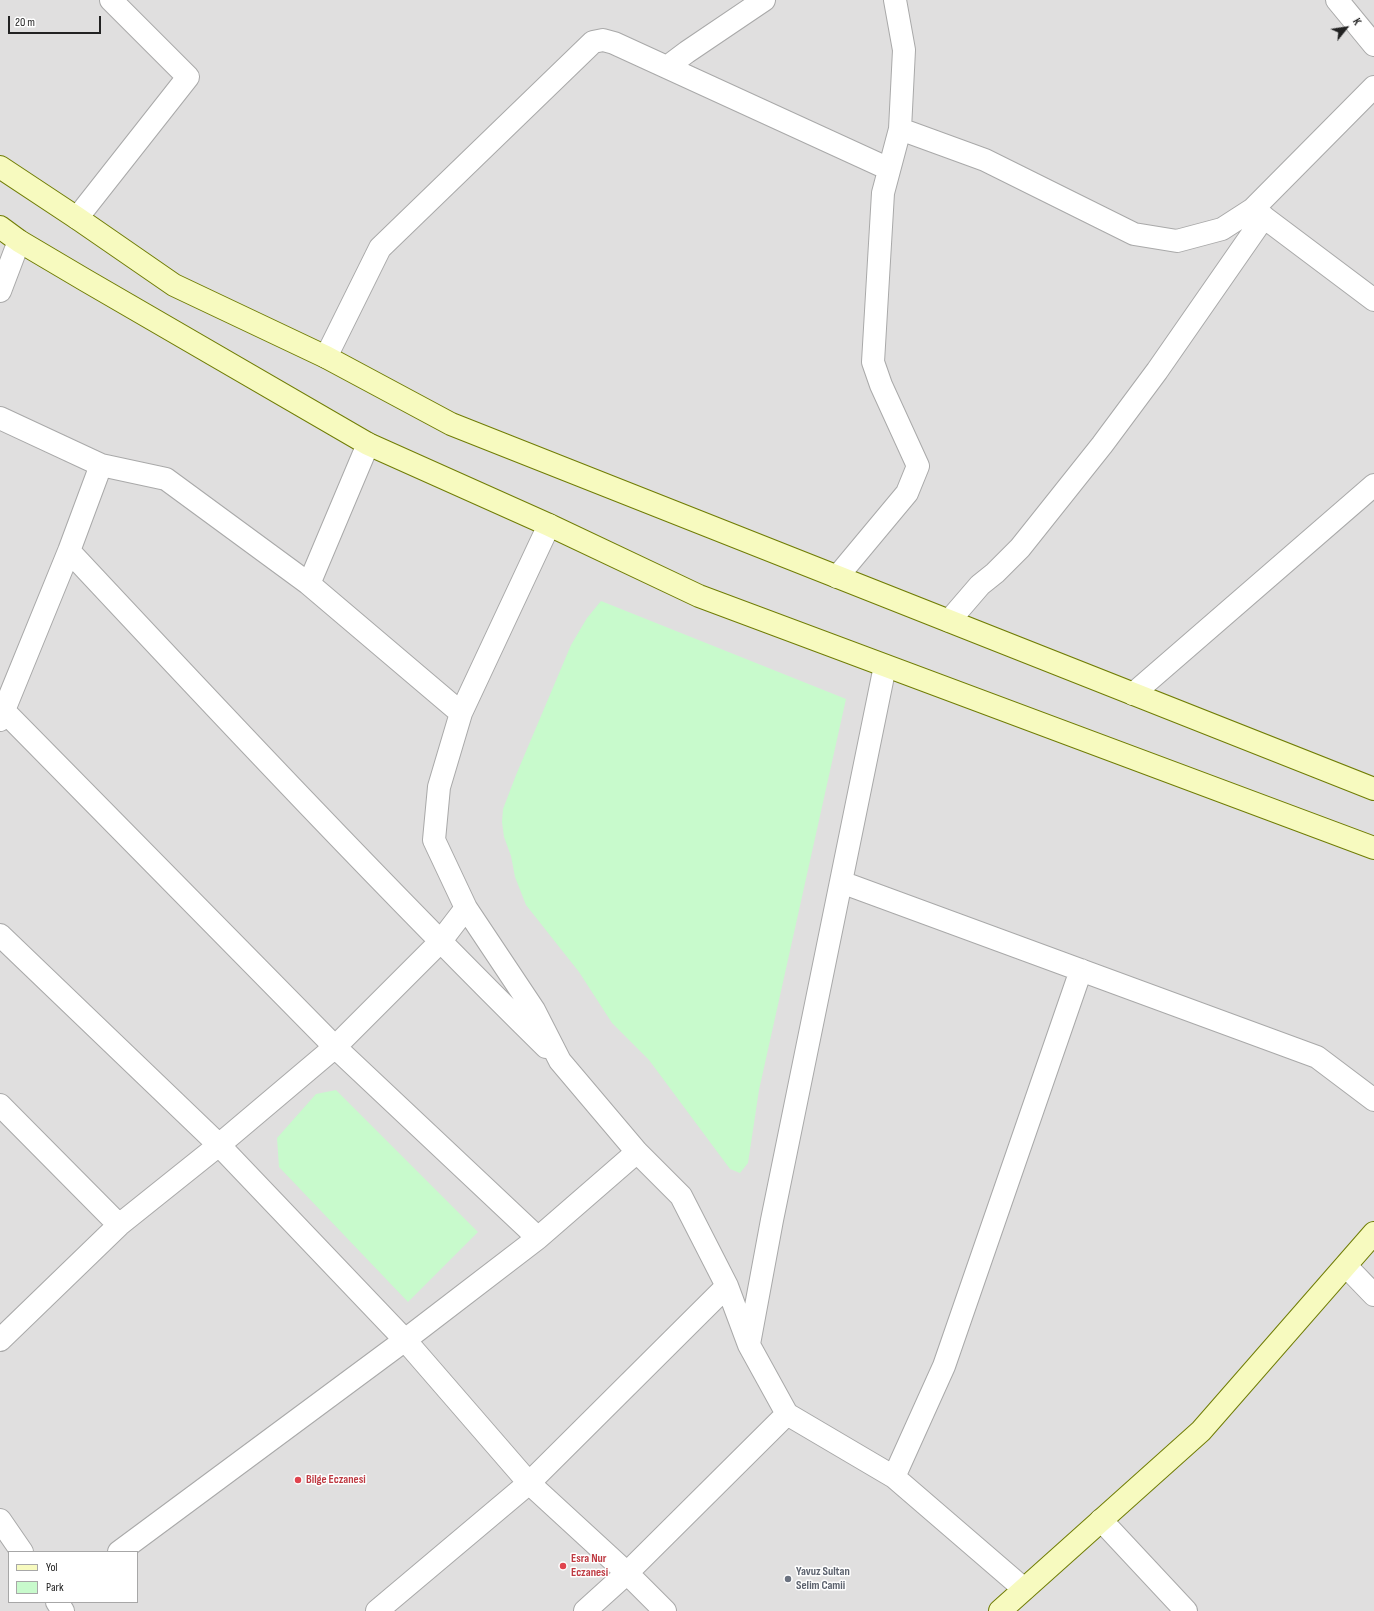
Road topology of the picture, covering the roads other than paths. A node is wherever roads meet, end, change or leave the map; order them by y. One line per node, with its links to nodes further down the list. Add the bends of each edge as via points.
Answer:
1 (111, 0): 12 (street, via 188,77)
2 (764, 0): 6 (street)
3 (895, 0): 8 (street, via 904,50)
4 (1337, 0): 5 (street)
5 (1374, 45)
6 (667, 68): 10 (street); 17 (street, via 614,43 603,40 593,42 380,248)
7 (1374, 87): 11 (street)
8 (900, 129): 10 (street); 11 (street, via 985,160 1134,234 1177,241 1222,229)
9 (0, 167): 12 (main road)
10 (889, 169): 24 (street, via 883,193 873,362 918,466 908,492)
11 (1259, 213): 16 (street); 26 (street, via 1157,371 1092,457 1020,548 980,585)
12 (78, 218): 17 (main road, via 174,285)
13 (0, 227): 14 (main road)
14 (19, 241): 15 (street); 19 (main road)
15 (0, 291)
16 (1374, 300)
17 (326, 357): 24 (main road, via 451,424)
18 (0, 418): 20 (street)
19 (368, 444): 22 (main road); 25 (street)
20 (101, 465): 23 (street); 25 (street, via 166,479)
21 (1370, 494): 28 (street)
22 (549, 525): 27 (main road, via 699,596); 29 (street)
23 (69, 551): 30 (street); 36 (street)
24 (837, 577): 26 (main road)
25 (309, 584): 29 (street)
26 (949, 621): 28 (main road)
27 (885, 666): 32 (main road); 33 (street)
28 (1133, 694): 31 (main road)
29 (461, 713): 34 (street, via 439,787 434,840)
30 (2, 716): 38 (street)
31 (1374, 789)
32 (1374, 848)
33 (840, 882): 37 (street); 52 (street)
34 (466, 908): 36 (street); 39 (street, via 534,1010)
35 (0, 935): 42 (street)
36 (440, 942): 38 (street); 39 (street)
37 (1081, 970): 40 (street, via 1317,1057); 54 (street, via 944,1366)
38 (335, 1048): 42 (street); 46 (street)
39 (560, 1061): 43 (street)
40 (1374, 1100)
41 (0, 1105): 44 (street)
42 (219, 1145): 44 (street); 51 (street)
43 (636, 1152): 46 (street); 48 (street, via 681,1196)
44 (119, 1225): 50 (street)
45 (1374, 1233): 47 (main road)
46 (538, 1238): 51 (street)
47 (1346, 1266): 49 (street); 57 (main road, via 1201,1431)
48 (727, 1286): 52 (street); 55 (street)
49 (1374, 1295)
50 (0, 1340)
51 (405, 1340): 55 (street); 59 (street)
52 (749, 1345): 53 (street)
53 (787, 1414): 54 (street); 60 (street)
54 (894, 1477): 61 (street)
55 (529, 1483): 60 (street); 64 (street)
56 (0, 1520): 58 (street)
57 (1102, 1520): 61 (main road); 68 (street)
58 (21, 1551)
59 (120, 1551)
60 (627, 1573): 65 (street); 66 (street)
61 (1024, 1589): 67 (main road)
62 (58, 1603): 63 (street)
63 (64, 1611)
64 (377, 1611)
65 (585, 1611)
66 (666, 1611)
67 (1000, 1611)
68 (1186, 1611)

